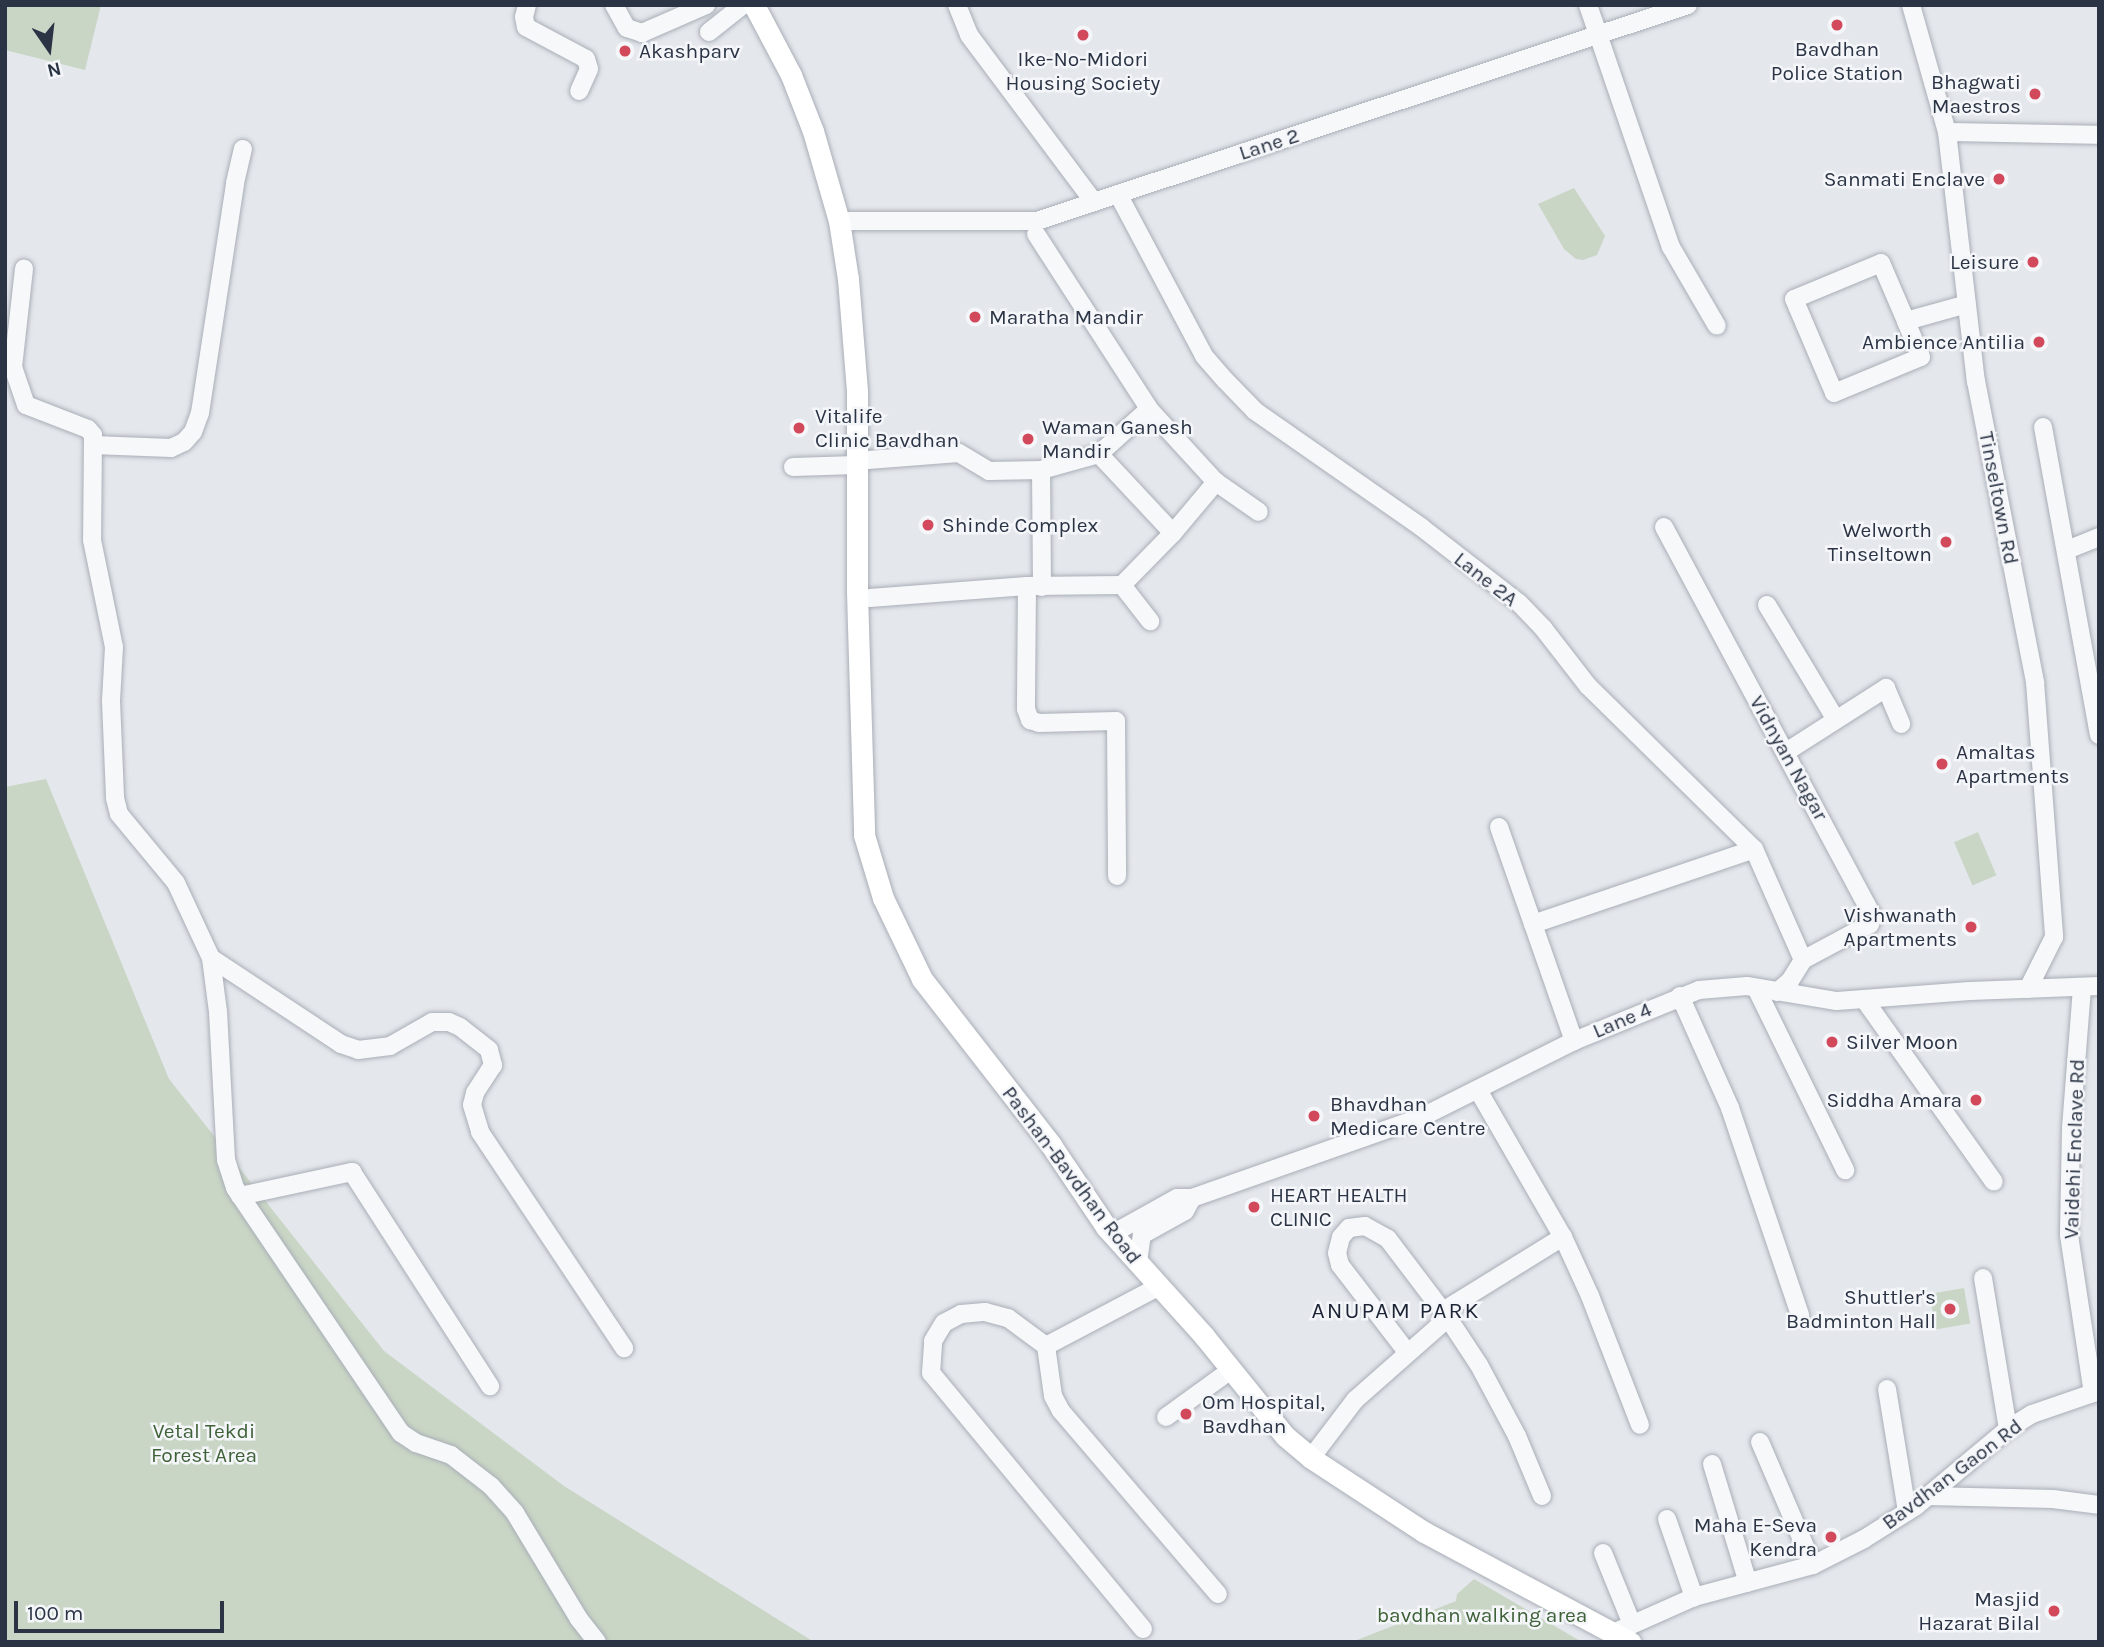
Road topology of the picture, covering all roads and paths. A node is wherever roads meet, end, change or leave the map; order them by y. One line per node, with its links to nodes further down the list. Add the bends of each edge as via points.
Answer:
1 (527, 5): 13 (street, via 526,27 586,59 589,69)
2 (614, 5): 3 (street, via 627,28 642,33)
3 (706, 5)
4 (743, 5): 11 (street)
5 (754, 5): 19 (main road, Pashan-Bavdhan Road, via 791,75)
6 (770, 5): 19 (main road, Pashan-Bavdhan Road, via 826,127)
7 (957, 5): 18 (street, via 969,35)
8 (1588, 5): 12 (street)
9 (1688, 5): 12 (street, Lane 2)
10 (1912, 5): 14 (street, Tinseltown Rd)
11 (709, 32)
12 (1600, 35): 17 (street, Lane 2); 24 (street, via 1671,247)
13 (579, 91)
14 (1947, 132): 15 (street); 22 (street, Tinseltown Rd)
15 (2099, 135)
16 (243, 149): 28 (street, via 200,413 193,432 171,448)
17 (1118, 194): 18 (street, Lane 2); 50 (street, Lane 2A, via 1205,356 1255,411 1421,527 1519,603 1588,686)
18 (1094, 202): 19 (street, Lane 2, via 1037,221)
19 (845, 221): 30 (main road, Pashan-Bavdhan Road, via 865,338)
20 (1035, 234): 26 (street)
21 (23, 270): 25 (street)
22 (1968, 304): 23 (street); 57 (street, Tinseltown Rd, via 1976,381 2035,682 2054,937)
23 (1906, 321): 23 (street, via 1921,357 1834,393 1794,299 1881,263)
24 (1717, 326)
25 (9, 367): 28 (street, via 26,405 88,429)
26 (1149, 410): 29 (street); 33 (street)
27 (2043, 426): 38 (street)
28 (93, 445): 53 (street, via 92,540 114,647 115,798 119,814 176,883)
29 (1099, 454): 32 (street); 36 (street)
30 (862, 462): 31 (street); 32 (street, via 959,453 989,471); 41 (main road, Pashan-Bavdhan Road); 44 (main road, Pashan-Bavdhan Road)
31 (793, 467)
32 (1041, 470): 40 (street)
33 (1216, 482): 34 (street); 36 (street)
34 (1259, 512)
35 (1664, 527): 48 (street, Vidnyan Nagar)
36 (1173, 533): 39 (street)
37 (2099, 537): 38 (street)
38 (2067, 550): 47 (street)
39 (1122, 585): 40 (street); 43 (street)
40 (1035, 586): 41 (street); 51 (street, via 1026,709 1030,720 1040,723 1115,721)
41 (870, 598): 44 (main road, Pashan-Bavdhan Road, via 868,630)
42 (1767, 605): 45 (street)
43 (1150, 621)
44 (861, 645): 67 (main road, Pashan-Bavdhan Road, via 864,835 883,898 922,979 1051,1145)
45 (1836, 720): 46 (street, via 1886,688); 48 (street)
46 (1900, 724)
47 (2099, 736)
48 (1786, 752): 54 (street, Vidnyan Nagar, via 1873,916 1870,924)
49 (1500, 827): 52 (street)
50 (1754, 849): 52 (street); 54 (street, Lane 2A)
51 (1116, 876)
52 (1533, 924): 61 (street)
53 (211, 958): 65 (street, via 226,1160); 75 (street, via 341,1044 358,1050 390,1046 432,1022 460,1027 489,1050 493,1065 472,1105 480,1132)
54 (1803, 960): 58 (street)
55 (2090, 987): 57 (street, Lane 4); 80 (street, Vaidehi Enclave Rd, via 2071,1129 2069,1235)
56 (1756, 988): 58 (street, Lane 4); 59 (street, Lane 4, via 1699,990); 63 (street)
57 (2028, 989): 60 (street, Lane 4)
58 (1777, 992): 60 (street, Lane 4, via 1837,1001)
59 (1679, 996): 61 (street, Lane 4); 73 (street, via 1730,1108)
60 (1864, 999): 64 (street)
61 (1574, 1041): 62 (street, Lane 4)
62 (1478, 1090): 66 (street, Lane 4, via 1422,1118); 68 (street)
63 (1845, 1170)
64 (1994, 1182)
65 (240, 1196): 78 (street, via 352,1172); 99 (street, via 401,1433 450,1455 491,1486)
66 (1192, 1198): 67 (street, Lane 4, via 1177,1198); 69 (street, Lane 4, via 1185,1211 1142,1235)
67 (1112, 1234): 69 (main road, Pashan-Bavdhan Road)
68 (1563, 1237): 72 (street); 82 (street)
69 (1138, 1262): 71 (main road, Pashan-Bavdhan Road)
70 (1983, 1278): 83 (street)
71 (1160, 1286): 74 (street); 77 (main road, Pashan-Bavdhan Road)
72 (1446, 1315): 76 (street); 76 (street, via 1388,1239 1365,1226 1349,1228 1337,1253 1340,1265); 87 (street, via 1517,1436)
73 (1800, 1315)
74 (1046, 1346): 95 (street, via 1053,1396 1061,1411); 97 (street, via 1008,1318 985,1312 961,1314 944,1323 933,1341 932,1373)
75 (624, 1348)
76 (1408, 1352): 85 (street, via 1355,1400)
77 (1231, 1370): 81 (street); 85 (main road, Pashan-Bavdhan Road, via 1285,1436)
78 (490, 1386)
79 (1887, 1389): 90 (street)
80 (2096, 1392): 83 (street, Bavdhan Gaon Rd, via 2032,1414)
81 (1166, 1417)
82 (1640, 1425)
83 (2008, 1429): 88 (street, Bavdhan Gaon Rd)
84 (1760, 1442): 93 (street)
85 (1311, 1458): 98 (main road, Pashan-Bavdhan Road, via 1424,1532)
86 (1712, 1464): 94 (street)
87 (1542, 1496)
88 (1928, 1496): 89 (street, via 2053,1499); 90 (street, Bavdhan Gaon Rd)
89 (2099, 1505)
90 (1907, 1511): 93 (street, Bavdhan Gaon Rd)
91 (1667, 1519): 96 (street)
92 (1603, 1553): 98 (street)
93 (1813, 1565): 94 (street, Bavdhan Gaon Rd)
94 (1748, 1583): 96 (street, Bavdhan Gaon Rd)
95 (1218, 1594)
96 (1694, 1597): 98 (street, Bavdhan Gaon Rd)
97 (1143, 1629)
98 (1624, 1633)
99 (597, 1642)

